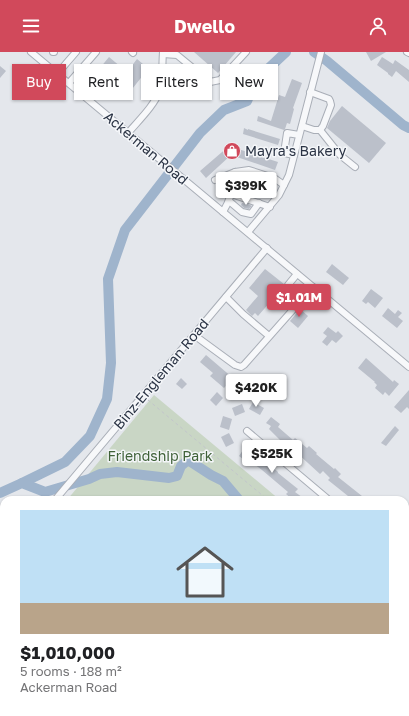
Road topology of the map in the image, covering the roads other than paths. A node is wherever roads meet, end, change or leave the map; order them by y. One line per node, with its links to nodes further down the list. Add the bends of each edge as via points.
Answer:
1 (76, 52): 9 (street)
2 (96, 52): 11 (street)
3 (246, 52): 7 (street, via 220,80 210,82)
4 (321, 52): 12 (street)
5 (33, 53): 8 (street, Ackerman Road)
6 (163, 53): 7 (street); 15 (street, via 160,89 151,106)
7 (177, 54)
8 (46, 64)
9 (66, 64)
10 (66, 81): 11 (street, Ackerman Road)
11 (69, 83): 15 (street, Ackerman Road)
12 (310, 92): 13 (street); 14 (street, via 330,101)
13 (302, 126): 14 (street); 16 (street)
14 (320, 130): 18 (street, via 340,155)
15 (128, 133): 26 (street, Ackerman Road)
16 (299, 135): 17 (street); 17 (street, via 287,133 284,153)
17 (294, 155): 21 (street)
18 (355, 167)
19 (235, 172): 20 (street); 21 (street, via 249,170 274,178); 22 (street)
20 (215, 180)
21 (284, 185): 25 (street)
22 (231, 194): 23 (street); 24 (street)
23 (229, 201): 24 (street, via 242,212 251,214); 26 (street)
24 (259, 203): 25 (street)
25 (270, 207): 27 (street)
26 (223, 212): 27 (street, Ackerman Road)
27 (248, 232): 28 (street, Ackerman Road)
28 (267, 248): 29 (street, Ackerman Road); 31 (street, Binz-Engleman Road)
29 (297, 274): 30 (street, Ackerman Road); 32 (street, via 288,286)
30 (313, 287): 32 (street); 35 (street, Ackerman Road)
31 (226, 297): 33 (street, Binz-Engleman Road); 34 (street)
32 (302, 299): 34 (street)
33 (194, 335): 34 (street, via 235,365 241,366); 37 (street, Binz-Engleman Road)
34 (269, 336)
35 (409, 367)
36 (246, 431): 38 (street)
37 (58, 496)
38 (324, 496)

